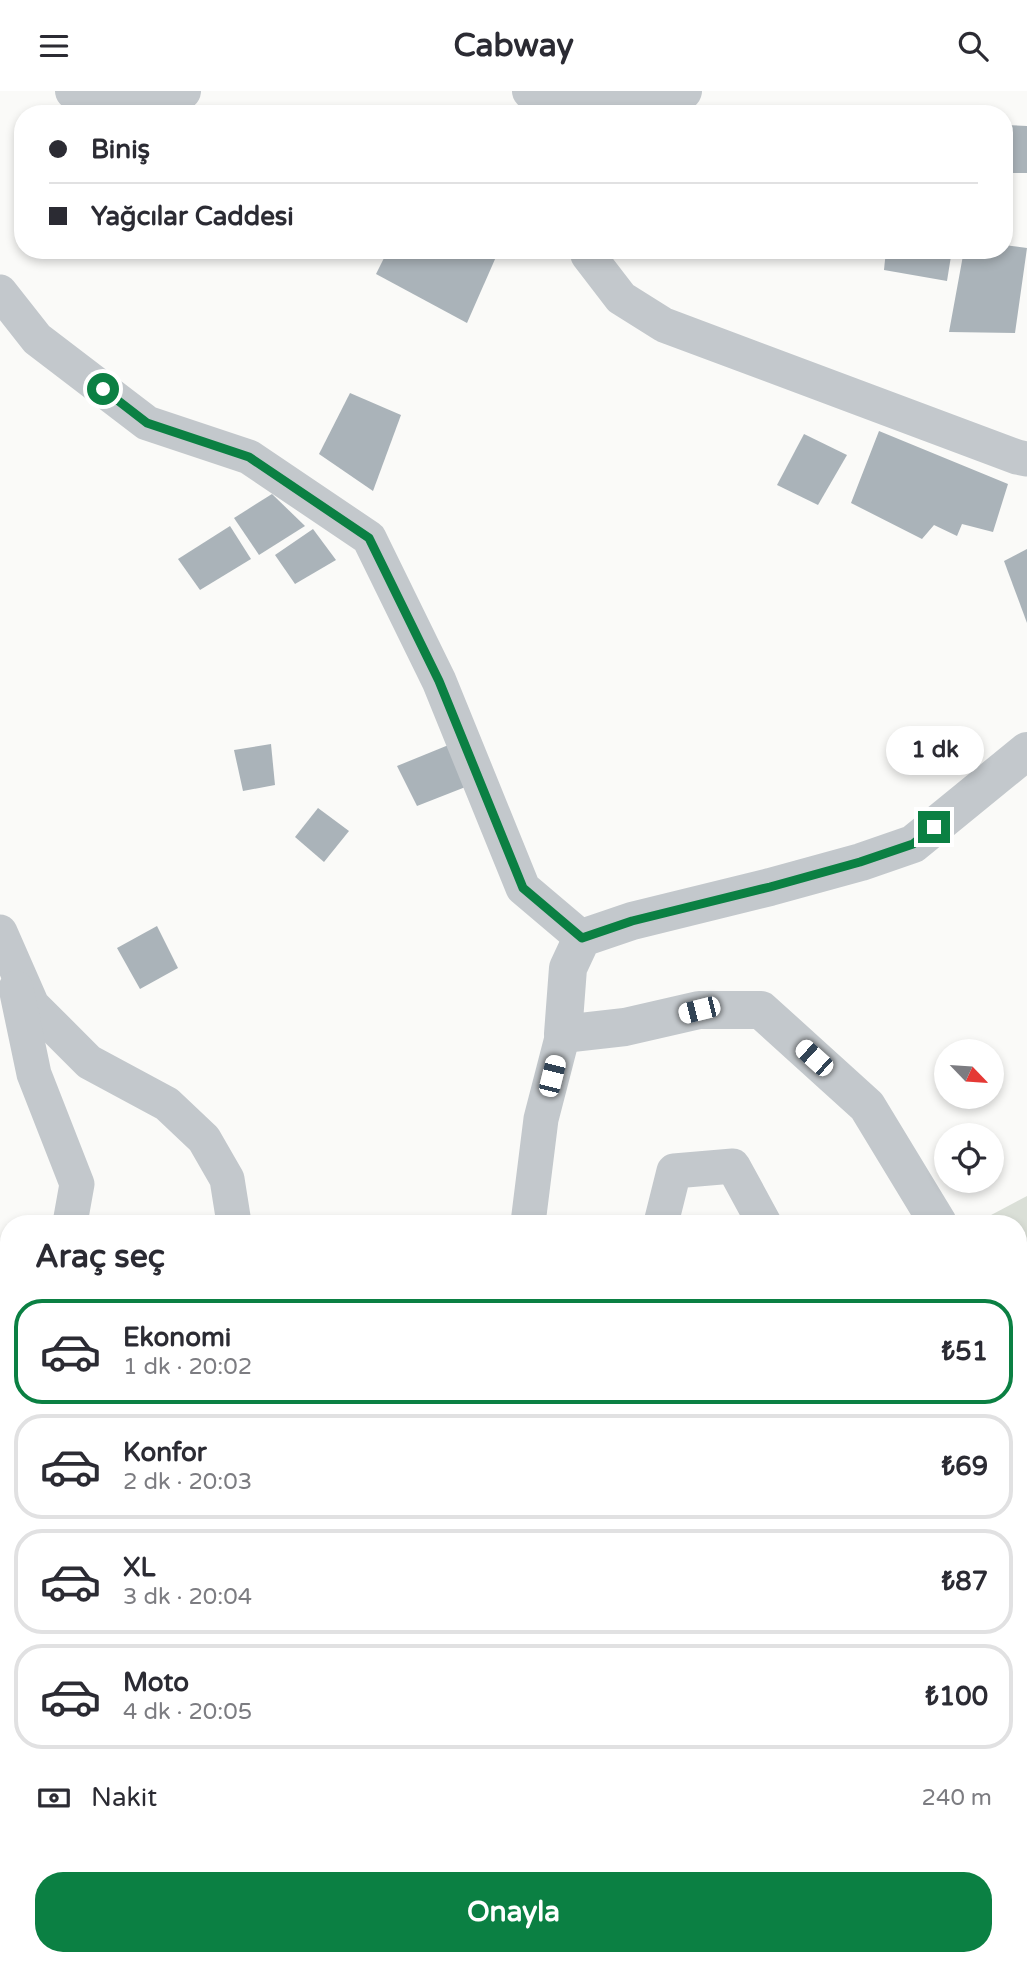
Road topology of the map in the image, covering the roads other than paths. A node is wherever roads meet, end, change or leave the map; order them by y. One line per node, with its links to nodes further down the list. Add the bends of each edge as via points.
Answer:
1 (74, 91): 2 (street, via 172,95)
2 (182, 91)
3 (531, 91): 5 (street)
4 (684, 91): 6 (street)
5 (608, 105)
6 (639, 105)
7 (591, 259): 9 (street, via 621,299 664,325)
8 (0, 292): 11 (street, via 37,339 147,423 249,457 369,538 439,681 523,888)
9 (1027, 459)
10 (1027, 751): 11 (street, via 913,844)
11 (582, 938): 13 (street, via 568,968)
12 (3, 939): 14 (street, via 34,1074 77,1184); 15 (street, via 32,1005 89,1062 167,1104 204,1139 227,1179)
13 (563, 1034): 16 (street, via 541,1119); 19 (street, via 625,1027 699,1010 761,1010 867,1105)
14 (71, 1215)
15 (233, 1215)
16 (529, 1215)
17 (663, 1215): 18 (street, via 674,1171 733,1167)
18 (760, 1215)
19 (933, 1215)

